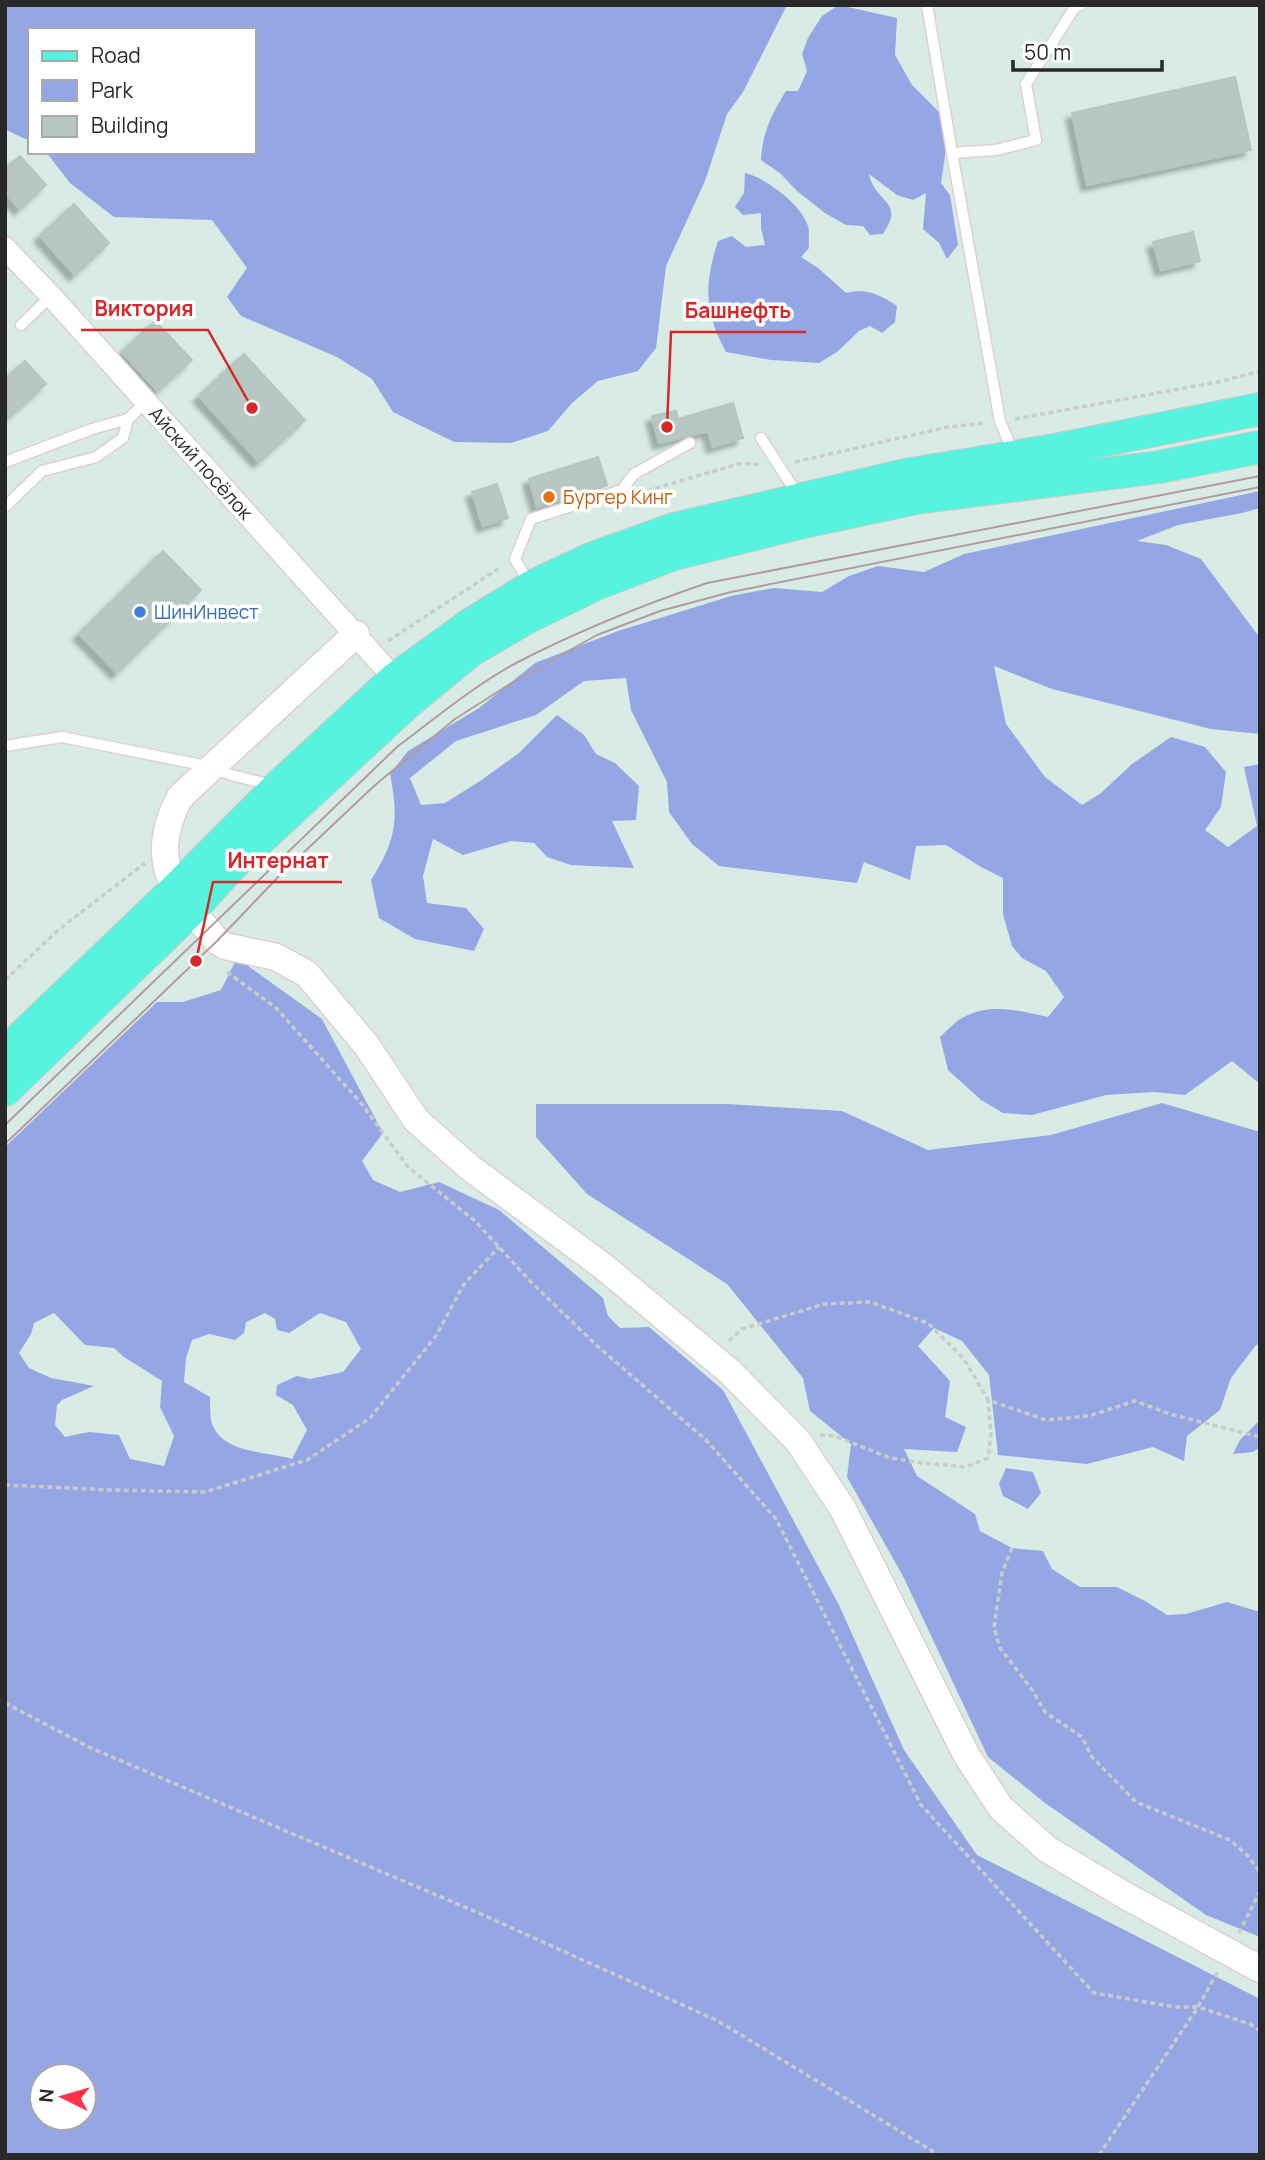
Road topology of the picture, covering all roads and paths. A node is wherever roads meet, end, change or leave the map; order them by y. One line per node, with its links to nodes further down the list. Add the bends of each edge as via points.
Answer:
1 (927, 5): 3 (lane)
2 (1081, 5): 3 (lane, via 1075,7 1026,85 1036,140 996,150)
3 (951, 153): 13 (lane, via 1000,421)
4 (5, 248): 5 (street, Айский посёлок)
5 (51, 296): 6 (lane); 7 (street, Айский посёлок)
6 (21, 325)
7 (146, 402): 9 (lane); 18 (street, Айский посёлок)
8 (1260, 409): 13 (main road)
9 (128, 419): 14 (lane); 16 (lane, via 123,438 96,457 42,471)
10 (761, 438): 15 (lane)
11 (690, 443): 17 (lane, via 634,474 622,490 531,519 514,559)
12 (1260, 447): 23 (main road, via 1159,467 916,498 674,554 596,584 470,652 408,702 230,867)
13 (1015, 457): 15 (main road)
14 (5, 462)
15 (800, 499): 17 (main road, via 674,529 593,558)
16 (5, 507)
17 (531, 587): 19 (main road)
18 (356, 634): 19 (street, Айский посёлок); 21 (street)
19 (395, 679): 22 (main road)
20 (5, 746): 21 (lane, via 62,737)
21 (212, 767): 22 (lane); 23 (street, via 180,797 170,814 163,849)
22 (278, 787): 23 (main road)
23 (178, 888): 25 (main road); 26 (main road); 28 (street, via 217,941 276,957 307,974 367,1046 416,1120 469,1167 604,1266)
24 (217, 966): 27 (path, via 276,1008 360,1103 408,1167 475,1220)
25 (5, 1053)
26 (5, 1090)
27 (499, 1247): 32 (path, via 464,1284 436,1336 370,1418 307,1460 205,1492); 39 (path, via 595,1344 706,1440 776,1520 921,1805 1094,1993)
28 (712, 1356): 29 (path, via 742,1329 824,1304 870,1302 928,1323 964,1359); 31 (street)
29 (988, 1400): 30 (path, via 1046,1420 1089,1416 1135,1401); 31 (path, via 988,1458 966,1466 890,1458 835,1436 815,1435)
30 (1260, 1437)
31 (798, 1441): 37 (street, via 843,1509 967,1756 1002,1808 1047,1849)
32 (5, 1485)
33 (1012, 1548): 35 (path, via 1002,1573 994,1626 1000,1648 1045,1712 1082,1737 1092,1757 1136,1802 1230,1840)
34 (5, 1703): 41 (path, via 91,1748 718,2021)
35 (1260, 1872)
36 (1260, 1891): 37 (path)
37 (1228, 1953): 38 (street); 39 (path)
38 (1260, 1969)
39 (1198, 2007): 40 (path); 42 (path)
40 (1260, 2031)
41 (939, 2155)
42 (1099, 2155)

